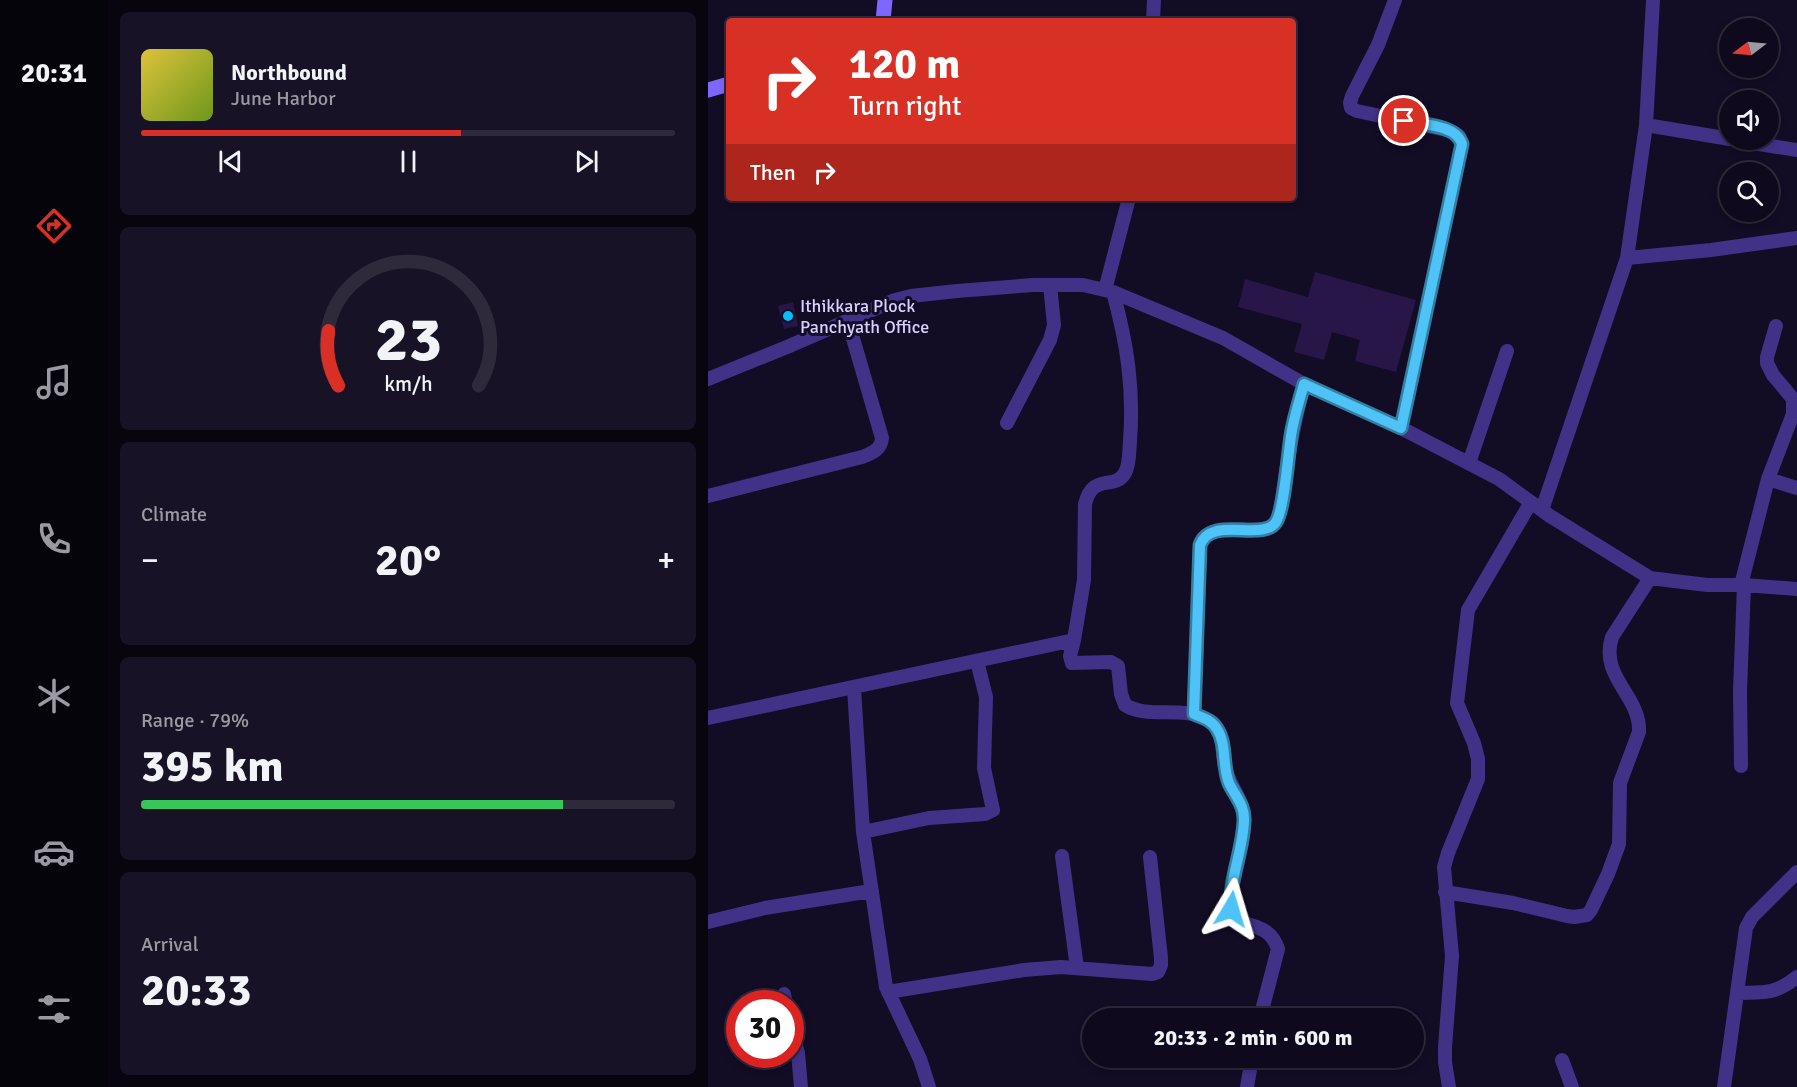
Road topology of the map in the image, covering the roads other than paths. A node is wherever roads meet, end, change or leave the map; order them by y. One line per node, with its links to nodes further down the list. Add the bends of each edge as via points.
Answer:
1 (885, 0): 5 (street)
2 (1154, 0): 6 (street)
3 (1395, 0): 24 (street, via 1352,96 1351,108 1451,130 1462,144)
4 (1653, 0): 9 (street)
5 (884, 18)
6 (1153, 18)
7 (726, 85): 8 (street)
8 (708, 90)
9 (1646, 125): 10 (street); 15 (street)
10 (1719, 137)
11 (1779, 147): 12 (street)
12 (1797, 150)
13 (1128, 201): 17 (street)
14 (1797, 238): 15 (street)
15 (1628, 258): 29 (street)
16 (1050, 285): 17 (street, via 1083,285); 18 (street, via 911,296); 23 (street, via 1054,325 1050,340)
17 (1109, 291): 22 (street, via 1223,338); 33 (street, via 1129,365 1129,461 1120,478 1093,487 1088,493 1084,580)
18 (848, 321): 21 (street); 28 (street, via 881,445 862,457)
19 (1776, 326): 26 (street, via 1767,363 1789,392 1794,414)
20 (1507, 351): 25 (street)
21 (708, 379)
22 (1304, 384): 24 (street); 36 (street, via 1276,522 1267,528 1216,532 1205,537 1200,545)
23 (1007, 423)
24 (1401, 428): 25 (street)
25 (1469, 463): 29 (street)
26 (1768, 479): 27 (street); 31 (street)
27 (1797, 488)
28 (708, 496)
29 (1537, 506): 30 (street); 44 (street, via 1468,610 1457,703 1474,743 1479,770 1444,867)
30 (1650, 578): 31 (street); 44 (street, via 1610,645 1611,668 1640,724 1620,783 1618,844 1591,910 1582,916 1567,916)
31 (1742, 585): 32 (street); 38 (street)
32 (1797, 588)
33 (1074, 640): 34 (street); 36 (street, via 1072,663 1118,666 1123,700 1131,708)
34 (977, 661): 35 (street); 39 (street, via 986,697 984,768 993,810)
35 (854, 688): 37 (street); 39 (street)
36 (1194, 714): 50 (street, via 1210,720 1221,735 1229,783 1242,803 1244,820 1232,911 1239,920 1269,932 1278,949)
37 (708, 718)
38 (1741, 766)
39 (863, 832): 43 (street)
40 (1062, 856): 46 (street)
41 (1150, 857): 46 (street, via 1160,970 1152,974)
42 (1797, 872): 49 (street, via 1746,928)
43 (871, 891): 45 (street, via 765,908); 48 (street)
44 (1445, 892): 57 (street, via 1452,956 1445,1047)
45 (708, 922)
46 (1077, 968): 48 (street, via 1024,970)
47 (1797, 977): 49 (street, via 1773,992)
48 (888, 992): 55 (street)
49 (1737, 993): 59 (street)
50 (1263, 1008)
51 (1562, 1060): 58 (street)
52 (799, 1068): 54 (street)
53 (1250, 1068): 56 (street)
54 (801, 1087)
55 (929, 1087)
56 (1247, 1087)
57 (1449, 1087)
58 (1572, 1087)
59 (1724, 1087)

